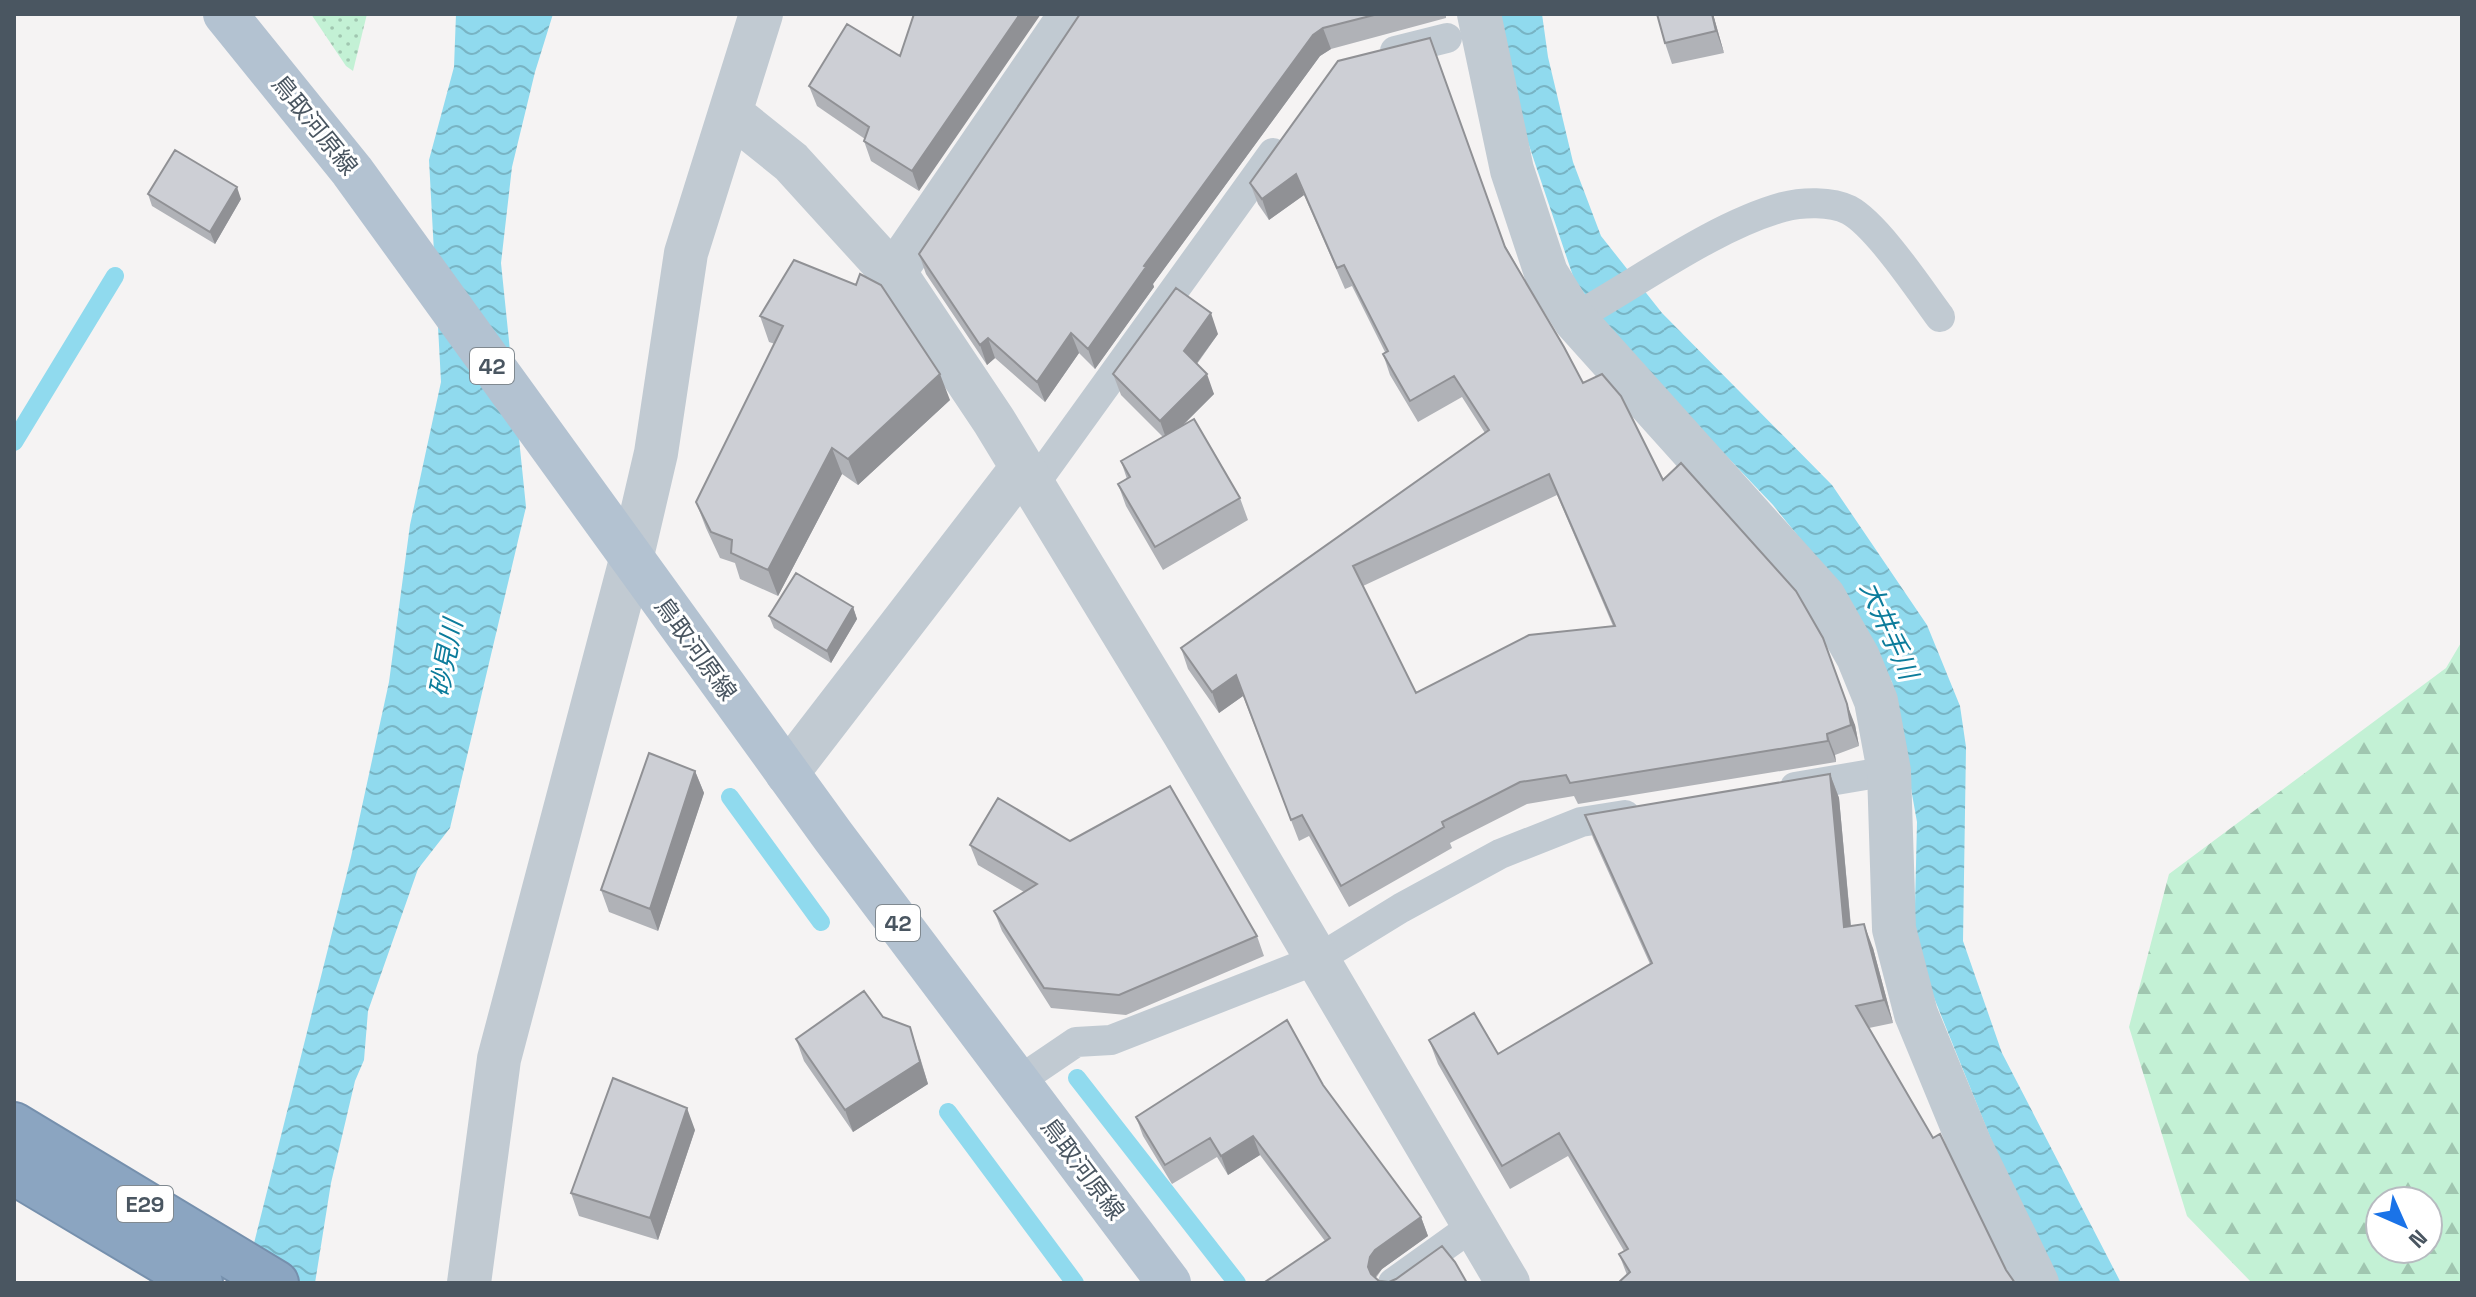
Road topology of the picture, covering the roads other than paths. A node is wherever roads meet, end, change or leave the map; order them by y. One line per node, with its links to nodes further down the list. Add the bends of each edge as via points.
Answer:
1 (225, 14): 12 (main road, 鳥取河原線 / 42, via 352,171)
2 (761, 14): 6 (street)
3 (1071, 14): 8 (street)
4 (1463, 26): 5 (lane); 9 (street, via 1546,273)
5 (1363, 59)
6 (730, 113): 8 (street, via 791,162); 12 (street, via 686,253 656,453)
7 (1289, 130): 11 (lane)
8 (893, 274): 11 (street)
9 (1581, 315): 10 (lane, via 1713,237 1784,206 1813,203 1849,210 1875,234); 13 (street, via 1824,597 1876,701)
10 (1940, 317)
11 (1027, 478): 14 (street); 17 (street)
12 (631, 560): 14 (main road, 鳥取河原線 / 42); 24 (street, via 499,1059)
13 (1889, 771): 15 (lane); 28 (street, via 1894,929 1916,1014 1970,1145)
14 (787, 773): 18 (main road, 鳥取河原線 / 42)
15 (1766, 791)
16 (1658, 809): 17 (lane, via 1581,822 1500,854)
17 (1318, 959): 18 (lane, via 1111,1040 1076,1042); 21 (street)
18 (1017, 1082): 25 (main road, 鳥取河原線 / 42)
19 (14, 1125): 23 (highway, E29)
20 (14, 1172): 22 (highway, E29)
21 (1474, 1225): 26 (lane); 27 (street)
22 (200, 1283)
23 (276, 1283)
24 (469, 1283)
25 (1169, 1283)
26 (1393, 1283)
27 (1508, 1283)
28 (2037, 1283)

